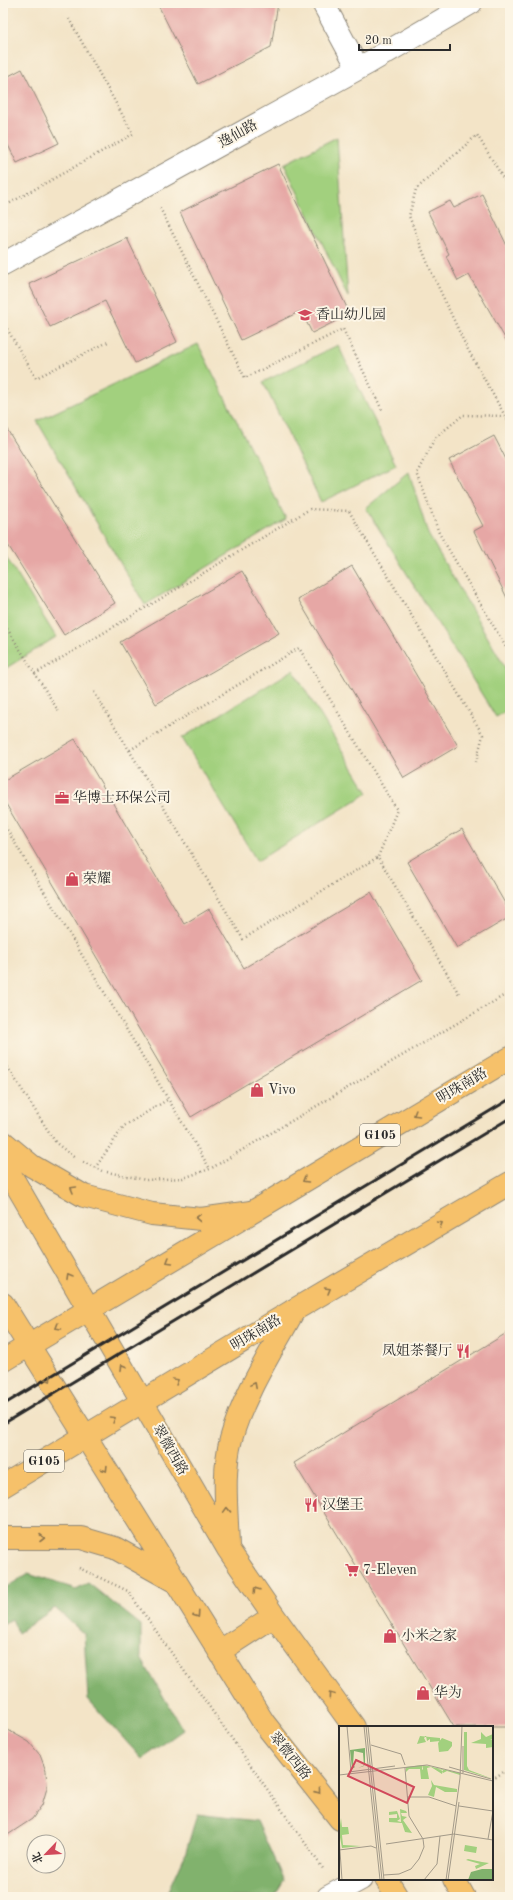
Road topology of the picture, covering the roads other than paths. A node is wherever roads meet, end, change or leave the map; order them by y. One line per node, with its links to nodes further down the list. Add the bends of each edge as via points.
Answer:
1 (323, 3): 3 (street)
2 (471, 3): 3 (street, 逸仙路)
3 (358, 68): 4 (street, 逸仙路)
4 (3, 264)
5 (510, 1058): 9 (main road, 明珠南路 / G105, one-way to 9)
6 (3, 1142): 9 (main road, one-way to 6, via 201,1219 166,1216 84,1196 32,1166)
7 (3, 1162): 11 (main road, 翠微西路, one-way to 7)
8 (510, 1183): 12 (main road, 明珠南路 / G105, one-way to 8)
9 (251, 1212): 11 (main road, 明珠南路 / G105, one-way to 11)
10 (3, 1304): 13 (main road, 翠微西路)
11 (88, 1309): 13 (main road, 明珠南路 / G105, one-way to 13); 15 (main road, 翠微西路, one-way to 11)
12 (294, 1310): 15 (main road, 明珠南路 / G105, one-way to 12); 19 (main road, one-way to 12, via 226,1481 231,1440 245,1402)
13 (28, 1346): 14 (main road, 明珠南路 / G105); 16 (main road, 翠微西路, one-way to 16)
14 (3, 1361)
15 (142, 1401): 16 (main road, 明珠南路 / G105, one-way to 15); 19 (main road, 翠微西路)
16 (85, 1436): 17 (main road, 明珠南路 / G105); 20 (main road, 翠微西路, one-way to 20)
17 (3, 1486)
18 (3, 1538): 20 (main road, one-way to 20, via 82,1538 115,1548)
19 (228, 1549): 21 (main road, 翠微西路, one-way to 19)
20 (175, 1582): 22 (main road, 翠微西路, one-way to 22)
21 (274, 1616): 22 (main road); 23 (main road, 翠微西路, one-way to 21)
22 (220, 1651): 24 (main road, 翠微西路, one-way to 24, via 264,1723)
23 (353, 1726)
24 (339, 1818)
25 (358, 1880): 28 (street)
26 (387, 1880): 29 (main road)
27 (455, 1880): 30 (main road)
28 (328, 1897)
29 (397, 1897)
30 (464, 1897)

